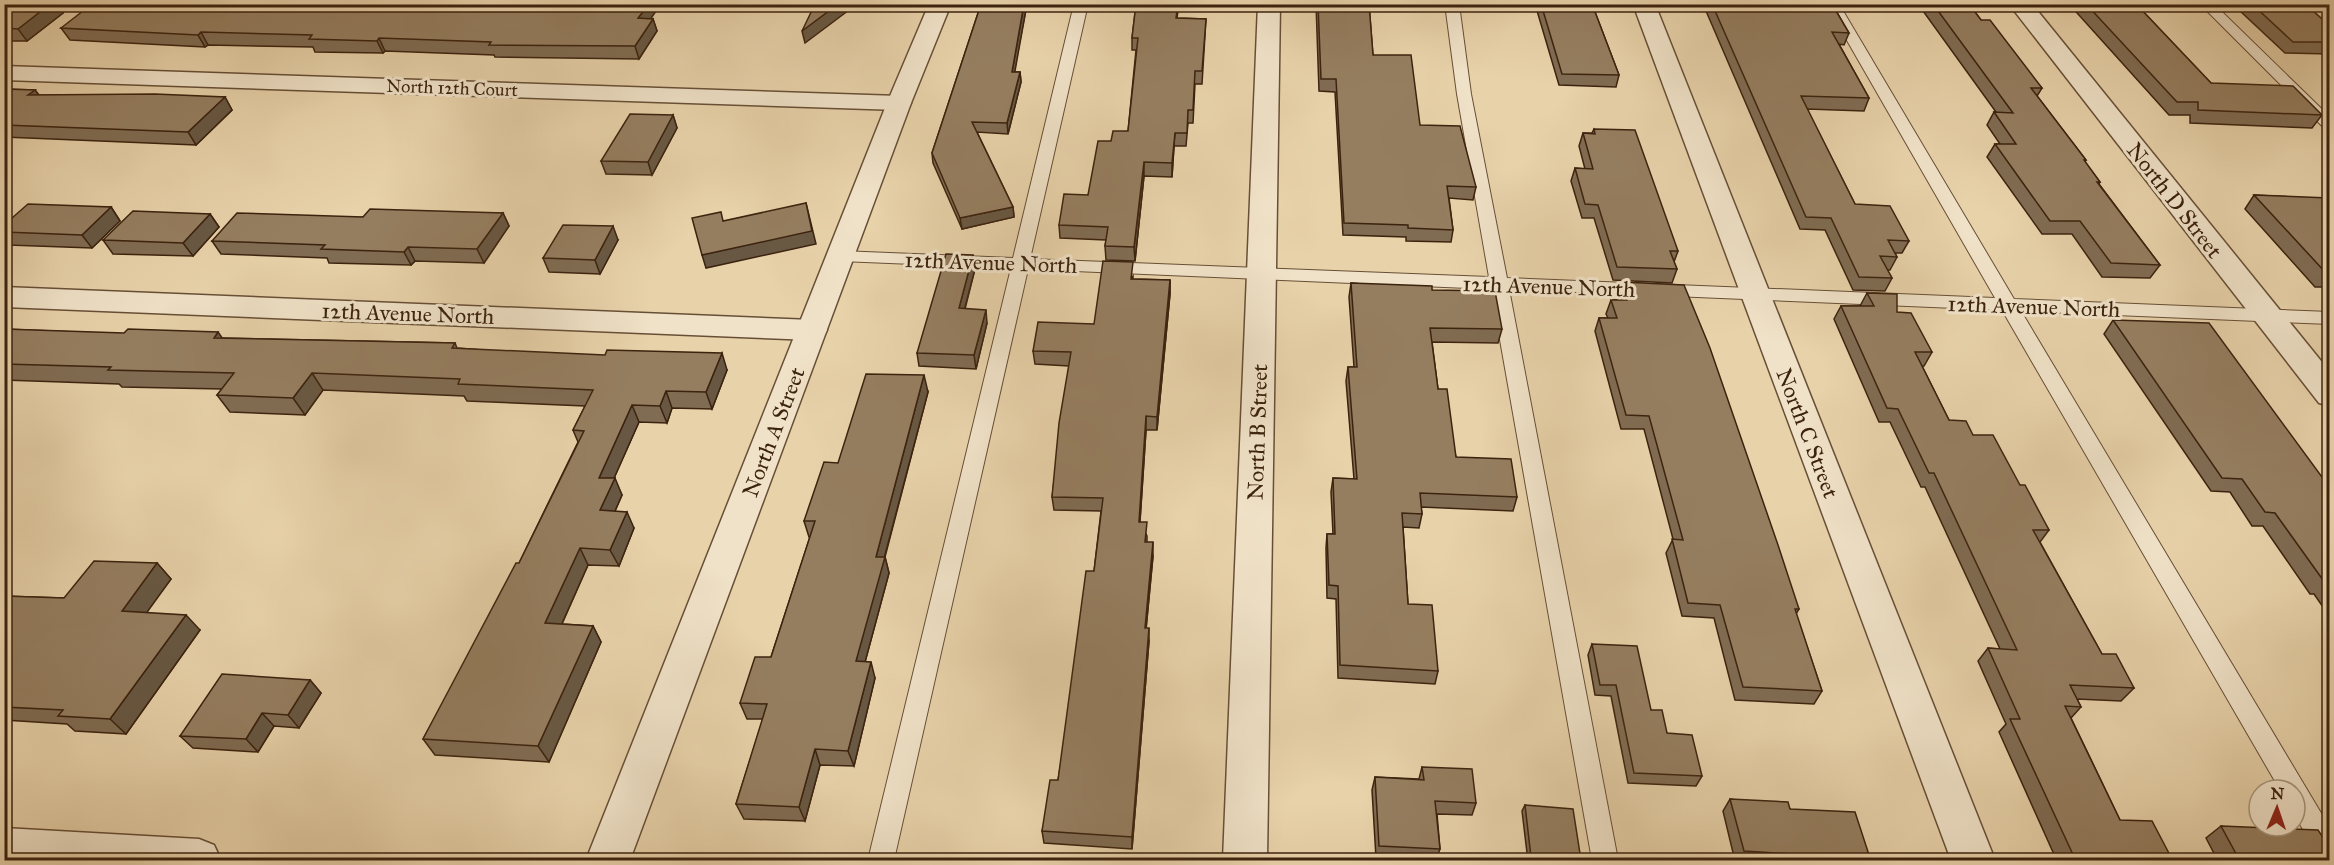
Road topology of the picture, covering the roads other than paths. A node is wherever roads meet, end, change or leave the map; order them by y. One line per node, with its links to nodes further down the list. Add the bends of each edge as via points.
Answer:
1 (940, 4): 10 (street, North A Street)
2 (1081, 4): 13 (lane)
3 (1269, 4): 14 (street, North B Street)
4 (1452, 4): 15 (lane, via 1464,94)
5 (1644, 4): 16 (street, North C Street)
6 (1832, 4): 18 (lane)
7 (2020, 4): 19 (street, North D Street)
8 (2206, 4): 11 (lane)
9 (4, 73): 10 (street, North 12th Court)
10 (899, 103): 12 (street, North A Street)
11 (2330, 126)
12 (840, 256): 13 (lane, 12th Avenue North); 21 (street, North A Street)
13 (1019, 264): 14 (lane, 12th Avenue North); 29 (lane)
14 (1261, 274): 15 (lane, 12th Avenue North); 30 (street, North B Street)
15 (1500, 284): 16 (lane, 12th Avenue North); 31 (lane)
16 (1755, 294): 18 (lane, 12th Avenue North); 32 (street, North C Street)
17 (4, 297): 21 (street, 12th Avenue North)
18 (2007, 305): 19 (lane, 12th Avenue North); 23 (lane)
19 (2267, 316): 20 (lane, 12th Avenue North); 22 (street, North D Street)
20 (2330, 318)
21 (812, 330): 28 (street, North A Street)
22 (2330, 395)
23 (2286, 778)
24 (2307, 814): 26 (lane)
25 (4, 848): 27 (street)
26 (2330, 852)
27 (199, 861)
28 (608, 861)
29 (881, 861)
30 (1245, 861)
31 (1605, 861)
32 (1973, 861)

